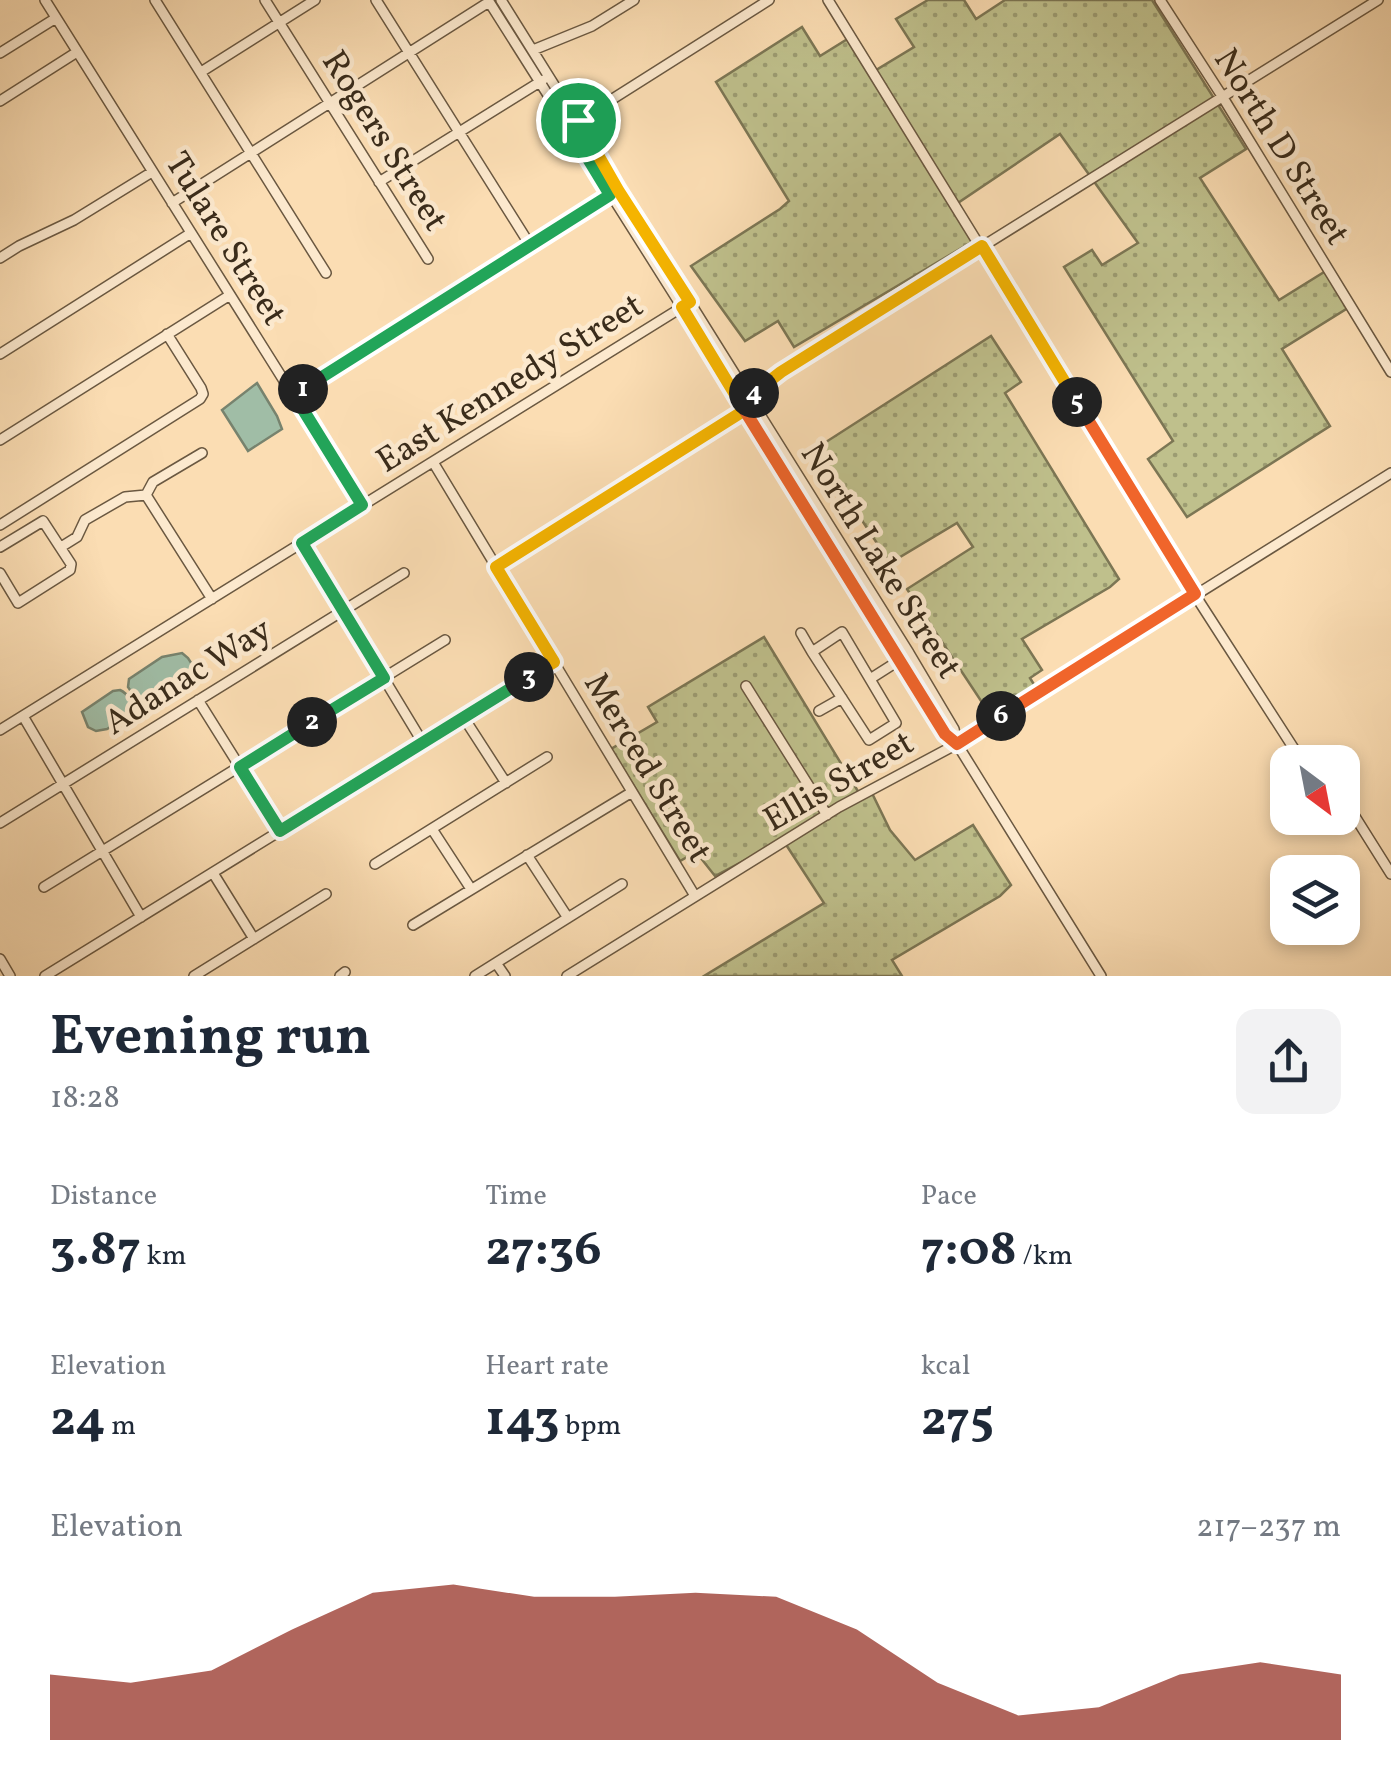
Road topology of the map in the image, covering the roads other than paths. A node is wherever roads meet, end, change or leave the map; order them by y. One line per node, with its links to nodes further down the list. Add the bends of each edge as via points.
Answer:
1 (44, 0): 13 (street, Tulare Street)
2 (155, 0): 19 (street)
3 (265, 0): 14 (street, Rogers Street)
4 (315, 0): 14 (street)
5 (376, 0): 17 (street)
6 (501, 0): 15 (street, North Lake Street)
7 (634, 0): 15 (street)
8 (769, 0): 24 (street)
9 (1160, 0): 21 (street, North D Street)
10 (1378, 0): 21 (street)
11 (489, 1): 17 (street); 20 (street, North Lake Street)
12 (833, 2): 33 (street)
13 (56, 18): 16 (street, Tulare Street); 18 (street)
14 (279, 22): 19 (street); 23 (street, Rogers Street)
15 (533, 50): 20 (street, North Lake Street)
16 (77, 52): 22 (street); 27 (street, Tulare Street)
17 (408, 52): 23 (street); 25 (street)
18 (0, 53)
19 (201, 72): 26 (street)
20 (544, 79): 24 (street, North Lake Street); 25 (street)
21 (1222, 96): 33 (street); 41 (street, North D Street)
22 (0, 102)
23 (330, 102): 26 (street); 28 (street, Rogers Street)
24 (573, 123): 29 (street, North Lake Street); 38 (street, North Lake Street)
25 (459, 132): 28 (street); 32 (street)
26 (250, 153): 30 (street); 36 (street)
27 (152, 172): 30 (street, Tulare Street); 34 (street)
28 (380, 182): 35 (street, Rogers Street)
29 (610, 195): 32 (street); 38 (street, North Lake Street)
30 (172, 203): 31 (street, Tulare Street)
31 (192, 233): 37 (street, Tulare Street); 40 (street)
32 (530, 245): 43 (street)
33 (982, 246): 44 (street); 61 (street)
34 (0, 258)
35 (428, 258)
36 (326, 274)
37 (230, 295): 39 (street); 43 (street, Tulare Street)
38 (686, 304): 44 (street, North Lake Street); 45 (street, North Lake Street); 48 (street, East Kennedy Street)
39 (167, 334): 46 (street); 54 (street, via 202,388 200,399)
40 (0, 354)
41 (1387, 355): 42 (street, North D Street)
42 (1391, 372)
43 (294, 395): 53 (street, Tulare Street)
44 (749, 398): 45 (street); 50 (street, North Lake Street)
45 (745, 410): 52 (street, North Lake Street); 58 (street)
46 (0, 440)
47 (202, 454): 51 (street, via 153,482)
48 (432, 462): 53 (street, East Kennedy Street); 58 (street, Merced Street)
49 (1391, 473): 61 (street, Ellis Street)
50 (801, 481): 52 (street); 67 (street, North Lake Street)
51 (146, 496): 56 (street, via 125,497 85,520 78,537); 62 (street)
52 (798, 496): 67 (street, North Lake Street)
53 (362, 505): 55 (street, East Kennedy Street)
54 (0, 525)
55 (302, 543): 62 (street, East Kennedy Street); 63 (street)
56 (61, 547): 57 (street, via 43,521); 59 (street, via 70,570 18,603)
57 (0, 548)
58 (496, 567): 68 (street, Merced Street)
59 (0, 573)
60 (404, 573): 63 (street, Adanac Way)
61 (1195, 594): 79 (street, Ellis Street); 80 (street)
62 (212, 599): 75 (street, East Kennedy Street)
63 (343, 611): 69 (street); 73 (street, Adanac Way)
64 (800, 633): 66 (street)
65 (445, 640): 69 (street)
66 (812, 652): 70 (street, via 842,632); 72 (street)
67 (905, 656): 70 (street); 79 (street, North Lake Street, via 954,729)
68 (554, 662): 76 (street); 85 (street, Merced Street)
69 (384, 678): 78 (street); 82 (street)
70 (870, 678): 72 (street, via 896,722 868,740)
71 (746, 686): 86 (street)
72 (842, 698): 74 (street)
73 (198, 700): 82 (street); 83 (street, Adanac Way)
74 (820, 711)
75 (23, 716): 77 (street, East Kennedy Street); 83 (street)
76 (464, 718): 78 (street); 84 (street)
77 (0, 730)
78 (423, 743): 90 (street)
79 (957, 744): 86 (street, Ellis Street); 114 (street, North Lake Street)
80 (1292, 745)
81 (547, 757): 84 (street)
82 (240, 767): 90 (street); 91 (street)
83 (64, 783): 87 (street, Adanac Way); 91 (street)
84 (506, 784): 89 (street)
85 (632, 792): 92 (street); 100 (street, Merced Street)
86 (827, 814): 100 (street, Ellis Street)
87 (1, 820)
88 (1360, 825): 95 (street)
89 (432, 829): 93 (street); 98 (street)
90 (280, 831): 94 (street)
91 (102, 852): 97 (street); 101 (street)
92 (527, 855): 98 (street); 102 (street)
93 (375, 864)
94 (212, 873): 101 (street); 104 (street)
95 (1391, 874)
96 (622, 884): 102 (street)
97 (44, 887)
98 (471, 889): 103 (street)
99 (326, 894): 104 (street)
100 (695, 896): 113 (street, Ellis Street)
101 (141, 917): 109 (street)
102 (568, 918): 106 (street)
103 (413, 924)
104 (254, 939): 107 (street)
105 (0, 959): 108 (street)
106 (496, 963): 111 (street); 112 (street)
107 (206, 973): 110 (street)
108 (10, 976)
109 (45, 976)
110 (194, 976)
111 (475, 976)
112 (504, 976)
113 (567, 976)
114 (1101, 976)

